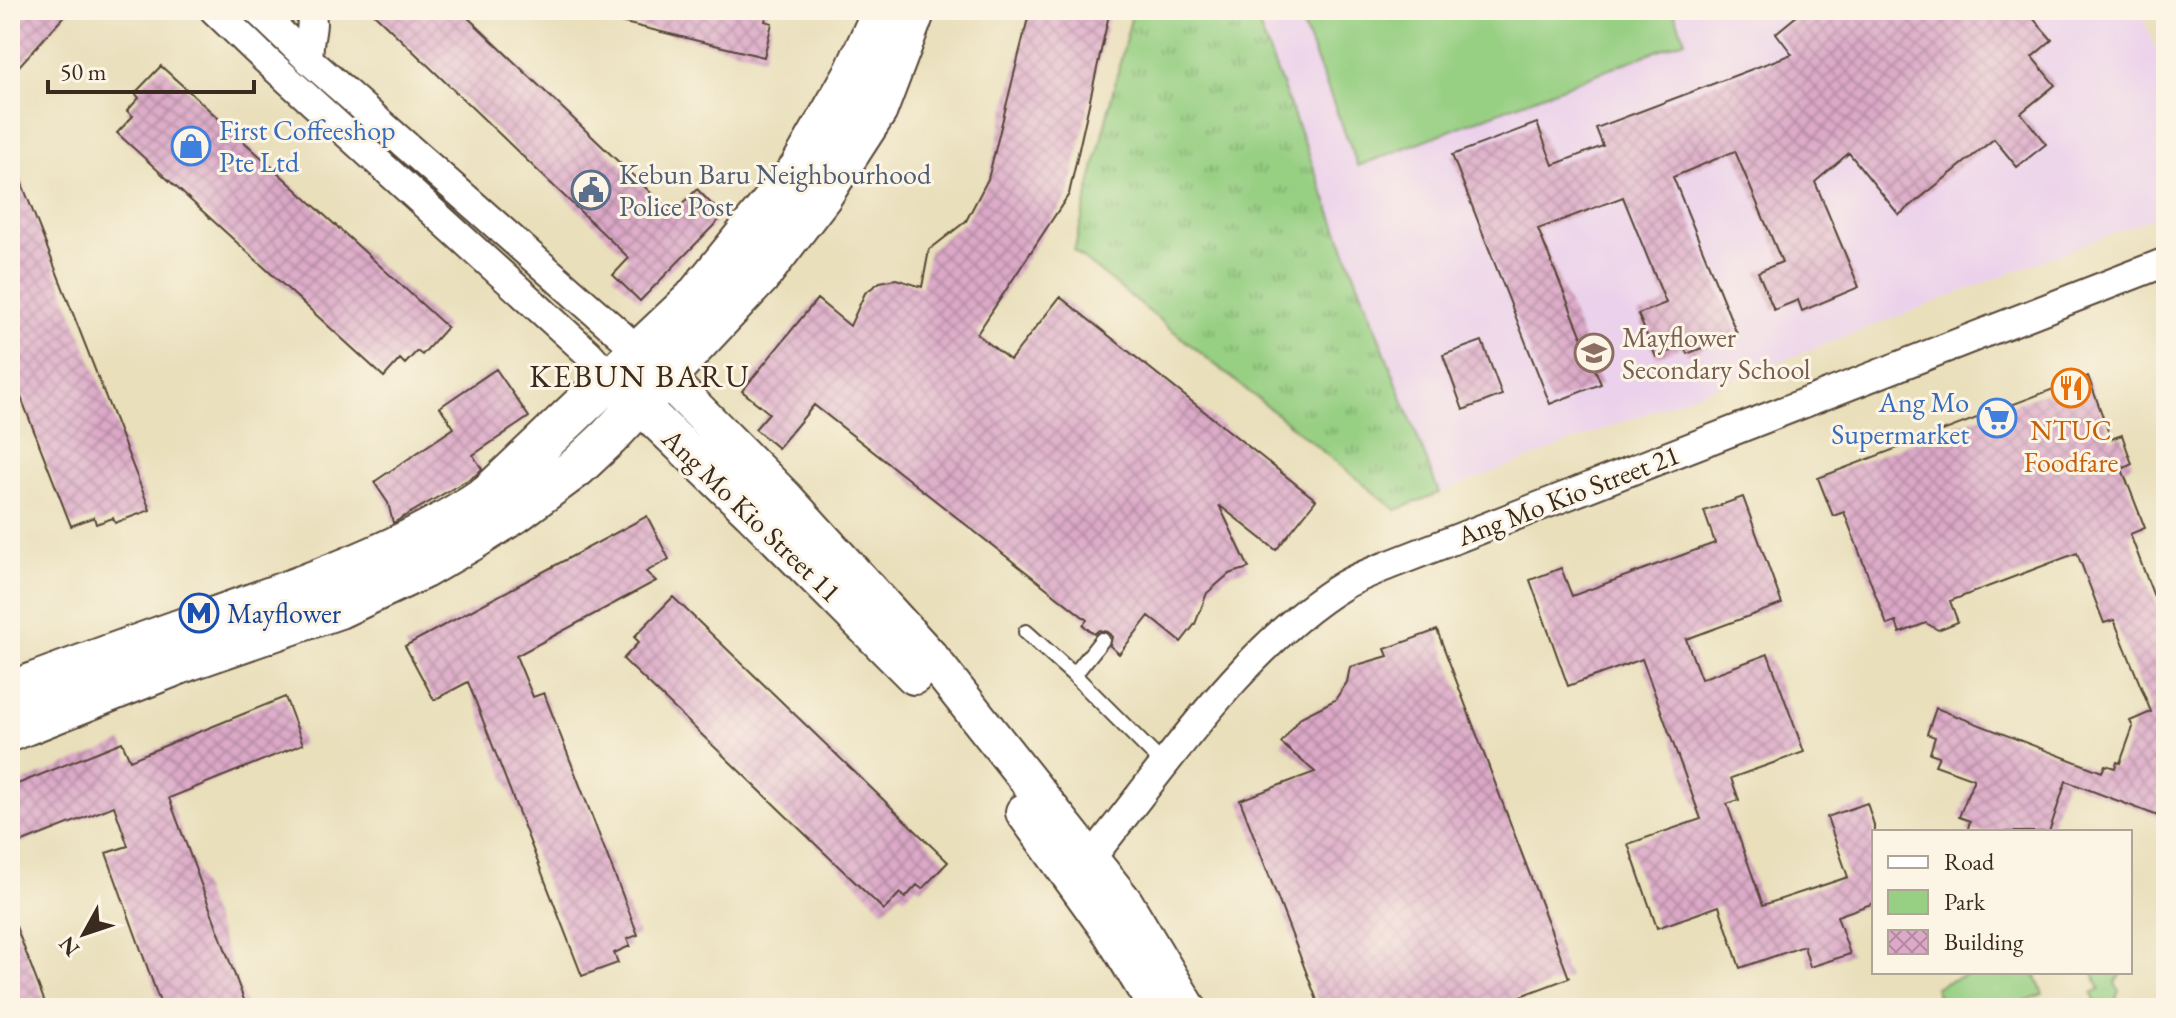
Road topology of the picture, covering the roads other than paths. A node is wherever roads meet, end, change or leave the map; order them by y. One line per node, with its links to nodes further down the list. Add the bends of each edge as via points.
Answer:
1 (214, 10): 8 (street, Ang Mo Kio Street 11, via 588,353)
2 (257, 10): 6 (street, Ang Mo Kio Street 11)
3 (310, 10): 6 (street)
4 (883, 10): 8 (main road, via 855,72 800,168)
5 (915, 10): 8 (main road, via 877,110 822,195 759,277)
6 (309, 60): 8 (street, Ang Mo Kio Street 11)
7 (2166, 262): 14 (street, Ang Mo Kio Street 21, via 1346,584 1301,615 1248,667)
8 (638, 377): 12 (main road, via 490,493 421,535 311,583); 13 (main road, via 577,467 515,513 424,568 339,608); 15 (street, Ang Mo Kio Street 11, via 685,400 786,499 930,657)
9 (1026, 632): 11 (lane)
10 (1102, 640): 11 (lane)
11 (1074, 675): 14 (lane)
12 (10, 692)
13 (10, 731)
14 (1164, 765): 15 (street, Ang Mo Kio Street 21)
15 (1082, 867): 16 (street, Ang Mo Kio Street 11); 17 (street, Ang Mo Kio Street 11, via 1125,903)
16 (1157, 1008)
17 (1188, 1008)

